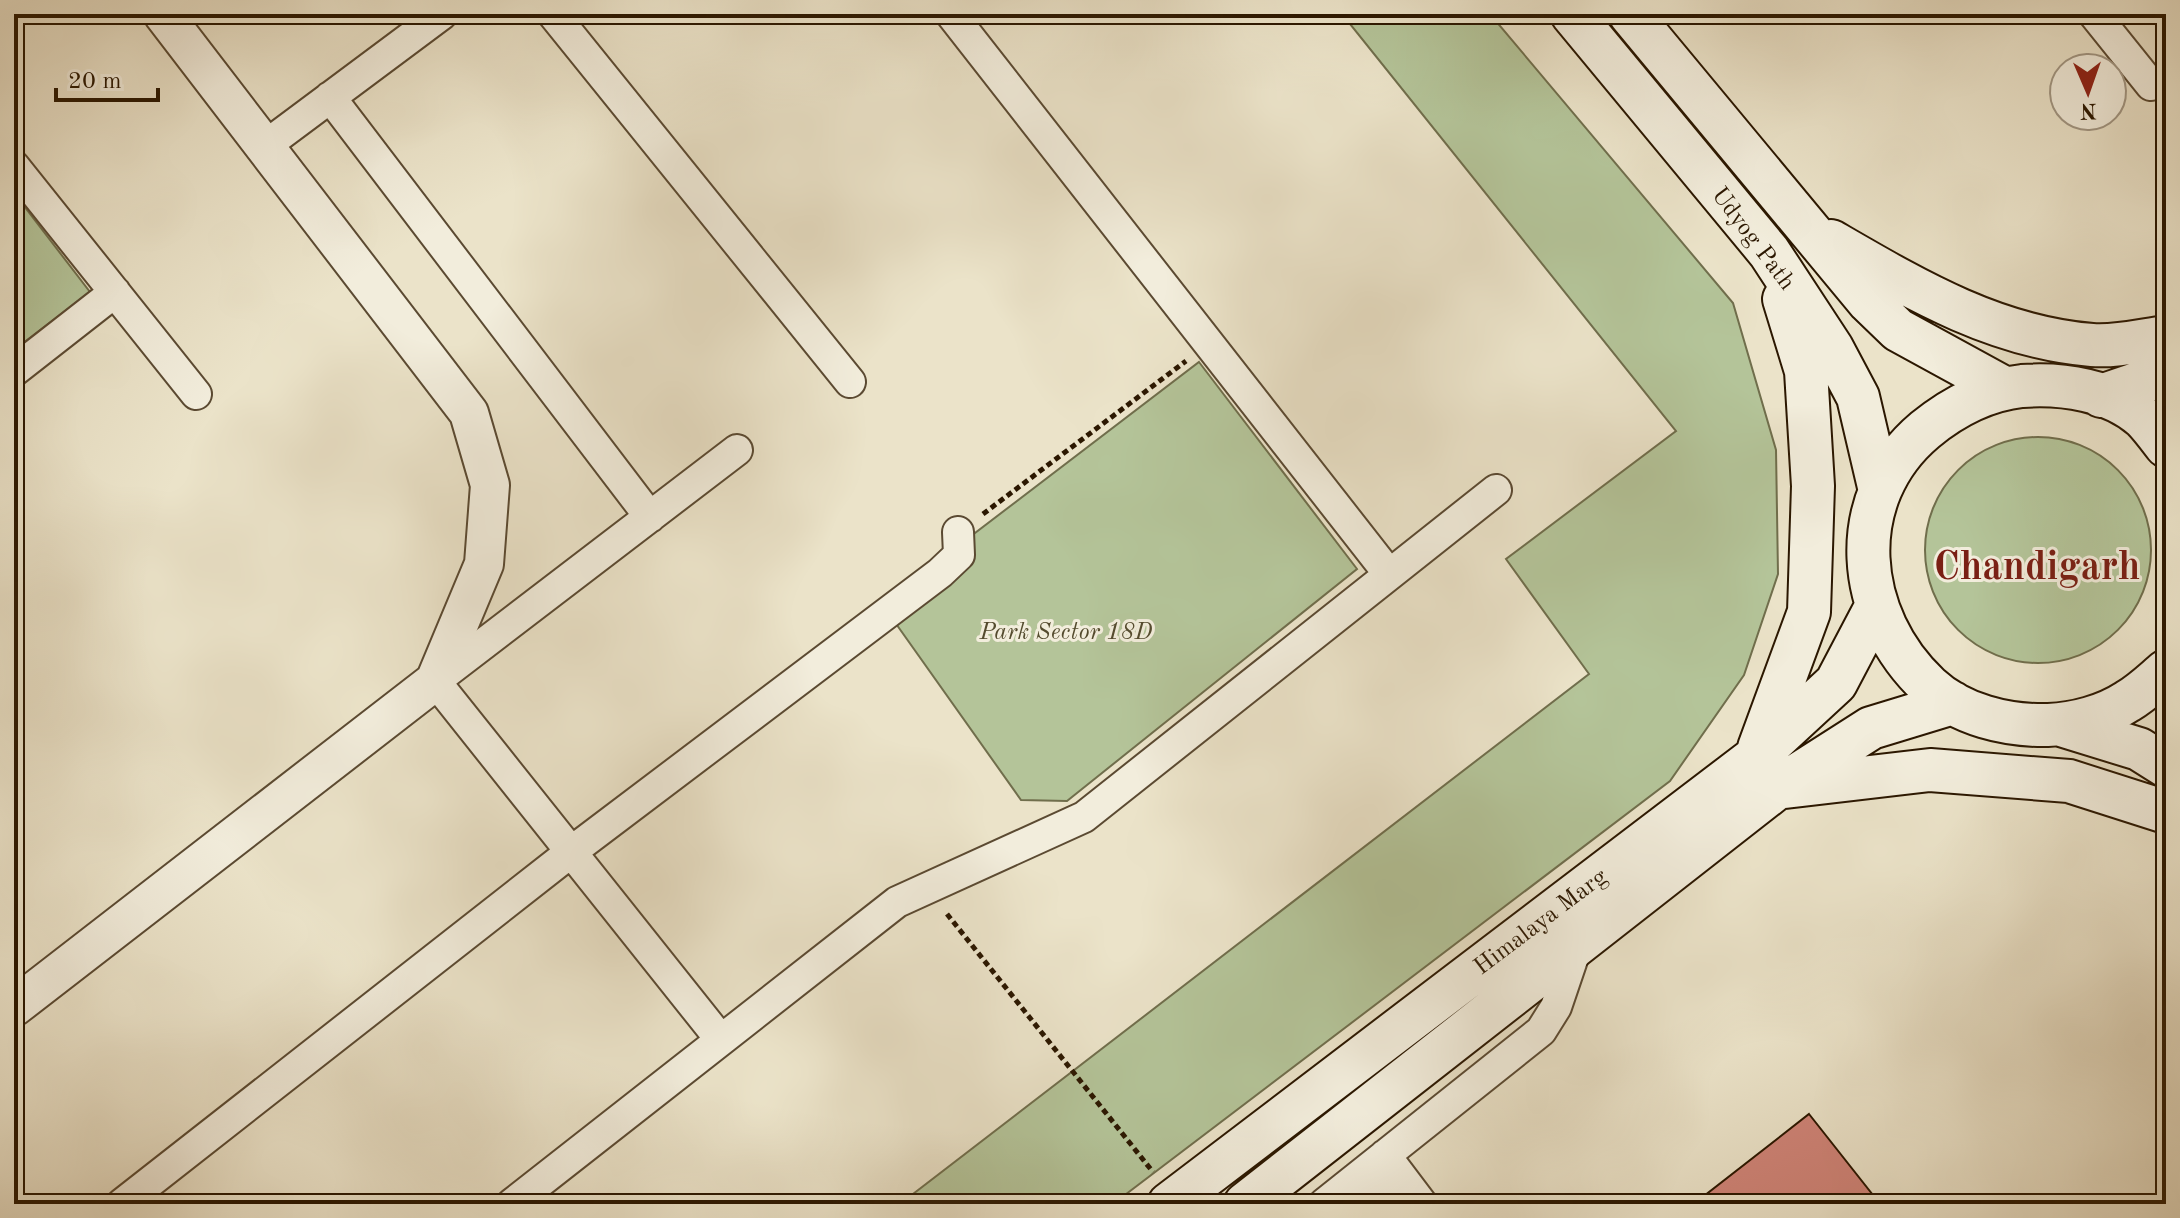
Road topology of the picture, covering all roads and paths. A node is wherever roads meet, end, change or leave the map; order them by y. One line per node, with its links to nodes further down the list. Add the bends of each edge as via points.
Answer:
1 (163, 14): 10 (street)
2 (442, 14): 9 (street)
3 (553, 14): 19 (street)
4 (951, 14): 16 (street)
5 (1572, 14): 13 (main road, Udyog Path)
6 (1630, 14): 12 (main road, Udyog Path)
7 (2094, 14): 8 (street)
8 (2151, 85)
9 (330, 97): 10 (street); 27 (street)
10 (265, 146): 32 (street, via 469,413 490,485 484,564)
11 (14, 166): 14 (street)
12 (1806, 226): 15 (main road, via 1924,295 2003,329 2094,346); 20 (main road, Udyog Path, via 1898,330)
13 (1769, 252): 26 (main road, Udyog Path, via 1858,397); 36 (main road, via 1806,371 1813,486 1809,612)
14 (115, 292): 17 (street); 21 (street)
15 (2166, 337)
16 (1209, 344): 28 (path); 29 (street)
17 (14, 371)
18 (2166, 374): 22 (main road)
19 (850, 382)
20 (2004, 388): 22 (main road, via 2046,384); 26 (main road, via 1950,409 1911,441)
21 (196, 394)
22 (2101, 396): 23 (main road, via 2144,419)
23 (2166, 446)
24 (737, 450): 27 (street)
25 (1496, 490): 29 (street)
26 (1880, 491): 30 (main road, via 1870,525 1868,561)
27 (650, 517): 32 (street)
28 (958, 532): 38 (street, via 959,555 940,573)
29 (1389, 574): 39 (street, via 1084,817)
30 (1876, 607): 33 (main road, via 1892,641 1930,687); 36 (main road, Himalaya Marg, via 1836,683)
31 (2166, 671): 34 (main road, via 2128,702)
32 (435, 681): 38 (street); 41 (street)
33 (1953, 703): 34 (main road, via 1996,721); 36 (main road, Himalaya Marg, via 1871,728)
34 (2061, 725): 35 (main road, via 2139,749)
35 (2166, 766)
36 (1766, 773): 37 (main road, via 1930,770 2069,781); 40 (main road, Himalaya Marg); 44 (main road, Himalaya Marg)
37 (2166, 812)
38 (571, 852): 42 (street); 45 (street)
39 (927, 888): 42 (street, via 897,902); 44 (path)
40 (1577, 945): 43 (street, via 1556,1007 1541,1031); 47 (main road, Himalaya Marg)
41 (14, 1007)
42 (721, 1040): 46 (street)
43 (1374, 1164): 48 (street); 49 (street); 50 (street)
44 (1172, 1202)
45 (122, 1204)
46 (512, 1204)
47 (1245, 1204)
48 (1324, 1204)
49 (1387, 1204)
50 (1422, 1204)

